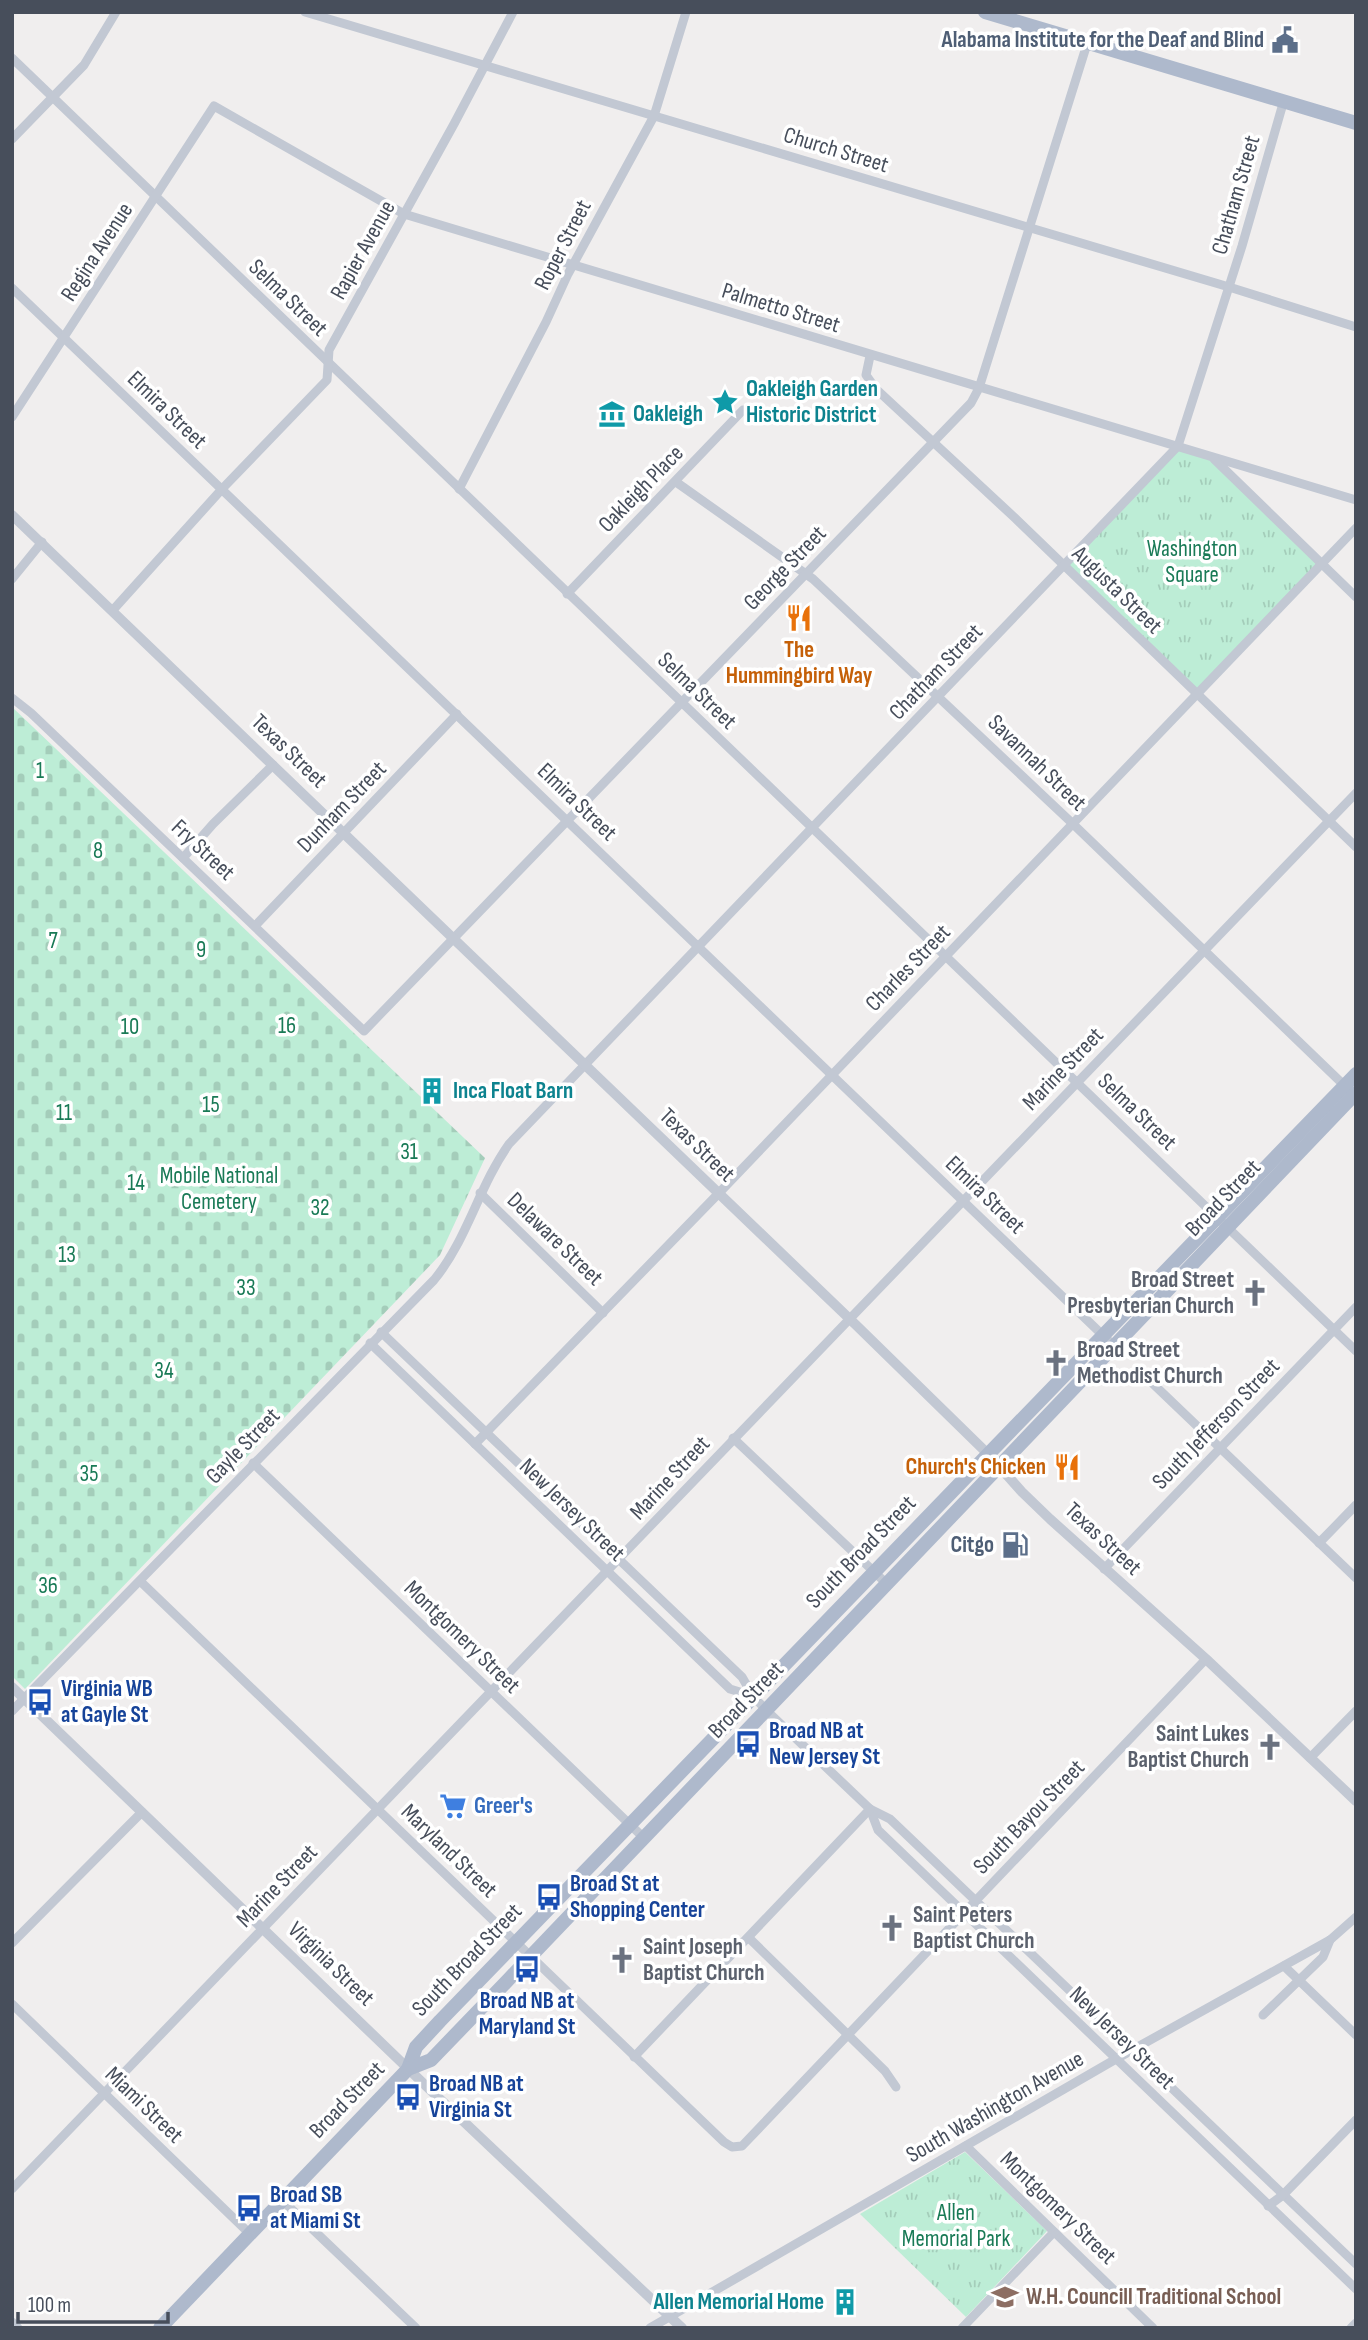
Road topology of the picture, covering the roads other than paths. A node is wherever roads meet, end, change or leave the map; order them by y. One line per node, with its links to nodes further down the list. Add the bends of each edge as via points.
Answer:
1 (116, 12): 9 (street, via 84,65)
2 (305, 12): 8 (street, Church Street)
3 (513, 12): 8 (street, Rapier Avenue)
4 (686, 12): 12 (street, Roper Street)
5 (985, 12): 6 (main road)
6 (1087, 44): 10 (main road); 17 (street, George Street)
7 (12, 58): 9 (street, Selma Street)
8 (483, 67): 12 (street, Church Street); 16 (street, Rapier Avenue)
9 (53, 97): 14 (street); 15 (street, Selma Street)
10 (1284, 100): 13 (main road); 19 (street, Chatham Street)
11 (214, 106): 15 (street, Regina Avenue); 16 (street, Palmetto Street)
12 (654, 116): 17 (street, Church Street); 18 (street, Roper Street)
13 (1356, 122)
14 (12, 139)
15 (155, 197): 22 (street, Regina Avenue); 24 (street, Selma Street)
16 (404, 214): 18 (street, Palmetto Street); 24 (street, Rapier Avenue, via 329,350)
17 (1029, 228): 19 (street, Church Street); 25 (street, George Street)
18 (573, 265): 23 (street, Palmetto Street); 33 (street, Roper Street)
19 (1229, 287): 21 (street, Church Street); 29 (street, Chatham Street)
20 (12, 288): 22 (street, Elmira Street)
21 (1356, 327)
22 (64, 338): 27 (street, Regina Avenue); 32 (street, Elmira Street)
23 (870, 356): 25 (street, Palmetto Street); 28 (street, Augusta Street, via 866,375 871,382)
24 (330, 365): 32 (street, Rapier Avenue, via 327,380); 33 (street, Selma Street)
25 (979, 388): 28 (street, George Street); 29 (street, Palmetto Street)
26 (743, 410): 31 (street, Oakleigh Place)
27 (12, 417)
28 (933, 442): 39 (street, Augusta Street); 40 (street, George Street)
29 (1178, 446): 30 (street, Palmetto Street); 39 (street, Chatham Street)
30 (1212, 456): 34 (street, Palmetto Street); 38 (street)
31 (676, 482): 40 (street, Savannah Street); 42 (street, Oakleigh Place)
32 (222, 489): 44 (street, Rapier Avenue); 49 (street, Elmira Street)
33 (459, 489): 42 (street, Selma Street)
34 (1356, 500)
35 (12, 514): 37 (street, Texas Street)
36 (1356, 528): 38 (street, Charles Street)
37 (42, 542): 41 (street); 44 (street, Texas Street)
38 (1321, 564): 43 (street); 45 (street, Charles Street)
39 (1065, 566): 45 (street, Augusta Street); 46 (street, Chatham Street)
40 (806, 573): 46 (street, Savannah Street); 48 (street, George Street)
41 (12, 579)
42 (567, 594): 48 (street, Selma Street)
43 (1356, 597)
44 (113, 610): 50 (street, Texas Street)
45 (1196, 693): 53 (street, Augusta Street); 54 (street, Charles Street)
46 (939, 697): 54 (street, Savannah Street); 55 (street, Chatham Street)
47 (12, 698): 58 (street, Fry Street)
48 (681, 703): 52 (street, George Street); 55 (street, Selma Street)
49 (457, 714): 52 (street, Elmira Street); 56 (street, Dunham Street)
50 (274, 765): 56 (street, Texas Street); 58 (street)
51 (1356, 793): 53 (street, Marine Street)
52 (568, 821): 60 (street, George Street); 61 (street, Elmira Street)
53 (1329, 821): 57 (street, Augusta Street); 62 (street, Marine Street)
54 (1072, 823): 62 (street, Savannah Street); 63 (street, Charles Street)
55 (813, 829): 61 (street, Chatham Street); 63 (street, Selma Street)
56 (344, 833): 59 (street, Dunham Street); 60 (street, Texas Street)
57 (1356, 847)
58 (183, 858): 59 (street, Fry Street)
59 (255, 926): 64 (street, Fry Street)
60 (453, 939): 64 (street, George Street); 65 (street, Texas Street)
61 (698, 947): 65 (street, Chatham Street); 67 (street, Elmira Street)
62 (1203, 951): 68 (street, Marine Street); 69 (street, Savannah Street)
63 (946, 956): 67 (street, Charles Street); 68 (street, Selma Street)
64 (364, 1031)
65 (584, 1066): 70 (street, Chatham Street, via 509,1144); 71 (street, Texas Street)
66 (1356, 1074): 69 (main road)
67 (832, 1075): 71 (street, Charles Street); 72 (street, Elmira Street)
68 (1077, 1082): 72 (street, Marine Street); 73 (street, Selma Street)
69 (1351, 1091): 73 (main road, Broad Street)
70 (480, 1193): 75 (street, Delaware Street); 78 (street, Gayle Street, via 448,1263)
71 (718, 1194): 75 (street, Charles Street); 76 (street, Texas Street)
72 (963, 1200): 76 (street, Marine Street); 79 (street, Elmira Street)
73 (1223, 1222): 77 (street, Selma Street); 79 (main road, Broad Street)
74 (1356, 1307): 77 (street, South Jefferson Street)
75 (603, 1313): 83 (street, Charles Street)
76 (849, 1319): 84 (street, Marine Street); 87 (street, Texas Street)
77 (1334, 1329): 81 (street, Selma Street); 86 (street, South Jefferson Street)
78 (381, 1332): 80 (street, Gayle Street); 83 (street, New Jersey Street)
79 (1108, 1340): 87 (main road, Broad Street)
80 (370, 1343): 85 (street, New Jersey Street); 88 (street, Gayle Street)
81 (1356, 1351)
82 (1148, 1379): 86 (street)
83 (486, 1432): 85 (street, Charles Street); 91 (street, New Jersey Street)
84 (733, 1438): 91 (street, Marine Street); 93 (street)
85 (475, 1444): 94 (street, New Jersey Street)
86 (1221, 1448): 90 (street); 92 (street, South Jefferson Street)
87 (994, 1460): 92 (street, Texas Street); 93 (main road, South Broad Street); 97 (main road, Broad Street, via 981,1487)
88 (253, 1463): 96 (street, Gayle Street); 102 (street, Montgomery Street)
89 (1356, 1505): 90 (street)
90 (1319, 1543): 95 (street)
91 (621, 1558): 94 (street, Marine Street); 103 (street, New Jersey Street, via 742,1677)
92 (1104, 1569): 100 (street, Texas Street)
93 (873, 1571): 97 (street); 98 (main road, South Broad Street)
94 (608, 1572): 102 (street, Marine Street); 103 (street, New Jersey Street, via 730,1689)
95 (1356, 1578)
96 (139, 1581): 104 (street, Gayle Street); 110 (street, Maryland Street)
97 (888, 1585): 99 (main road, Broad Street)
98 (824, 1623): 99 (street); 103 (main road, South Broad Street)
99 (838, 1637): 106 (main road, Broad Street)
100 (1206, 1659): 108 (street, Texas Street); 115 (street, South Bayou Street)
101 (12, 1687): 104 (street, Virginia Street)
102 (492, 1693): 110 (street, Marine Street); 113 (street, Montgomery Street)
103 (753, 1696): 106 (street, New Jersey Street); 113 (main road, South Broad Street)
104 (25, 1699): 105 (street, Gayle Street); 112 (street, Virginia Street)
105 (12, 1711)
106 (767, 1711): 111 (street, New Jersey Street); 114 (main road, Broad Street)
107 (1356, 1711): 108 (street)
108 (1310, 1758): 109 (street, Texas Street)
109 (1356, 1801)
110 (379, 1809): 118 (street, Marine Street); 122 (street, Maryland Street)
111 (870, 1809): 115 (street, New Jersey Street, via 890,1819); 116 (street, New Jersey Street, via 878,1830); 119 (street)
112 (142, 1812): 118 (street, Virginia Street); 121 (street)
113 (630, 1825): 114 (street, Montgomery Street); 122 (main road, South Broad Street)
114 (644, 1838): 123 (main road, Broad Street)
115 (975, 1900): 116 (street, South Bayou Street); 127 (street, New Jersey Street)
116 (964, 1913): 129 (street, New Jersey Street); 130 (street, South Bayou Street)
117 (1356, 1917): 120 (street, South Washington Avenue)
118 (264, 1928): 135 (street, Virginia Street); 137 (street, Marine Street)
119 (748, 1938): 130 (street); 133 (street)
120 (1330, 1940): 124 (street, South Washington Avenue); 125 (street, via 1323,1957)
121 (12, 1943)
122 (515, 1943): 123 (street, Maryland Street); 135 (main road, South Broad Street, via 416,2047)
123 (530, 1957): 133 (street, Maryland Street); 135 (main road, Broad Street, via 431,2060)
124 (1284, 1966): 125 (street); 132 (street, South Washington Avenue)
125 (1298, 1980): 128 (street); 131 (street)
126 (12, 2004): 137 (street, Miami Street)
127 (1083, 2004): 129 (street); 132 (street, New Jersey Street)
128 (1264, 2015)
129 (1072, 2016): 134 (street, New Jersey Street)
130 (848, 2035): 136 (street, via 886,2071); 142 (street, South Bayou Street, via 742,2146)
131 (1356, 2035)
132 (1132, 2050): 134 (street, South Washington Avenue); 138 (street, New Jersey Street)
133 (634, 2057): 142 (street, Maryland Street)
134 (1116, 2059): 139 (street, New Jersey Street); 141 (street, South Washington Avenue)
135 (408, 2069): 145 (main road, Broad Street); 151 (street, Virginia Street)
136 (896, 2087)
137 (105, 2094): 143 (street, Marine Street); 148 (street, Miami Street)
138 (1186, 2103): 139 (street); 144 (street, New Jersey Street)
139 (1174, 2115): 146 (street, New Jersey Street)
140 (1356, 2120): 144 (street)
141 (966, 2146): 147 (street, Montgomery Street); 151 (street, South Washington Avenue)
142 (732, 2147)
143 (12, 2189)
144 (1283, 2195): 146 (street); 149 (street, New Jersey Street)
145 (282, 2200): 148 (main road, Broad Street); 156 (street)
146 (1268, 2206): 150 (street, New Jersey Street)
147 (1054, 2232): 159 (street); 160 (street, Montgomery Street)
148 (250, 2234): 155 (main road, Broad Street)
149 (1356, 2264)
150 (1356, 2289)
151 (670, 2317): 157 (street, South Washington Avenue); 158 (street, Virginia Street)
152 (12, 2322): 154 (street)
153 (1356, 2323): 161 (street)
154 (18, 2328)
155 (160, 2328)
156 (416, 2328)
157 (650, 2328)
158 (682, 2328)
159 (962, 2328)
160 (1153, 2328)
161 (1351, 2328)

